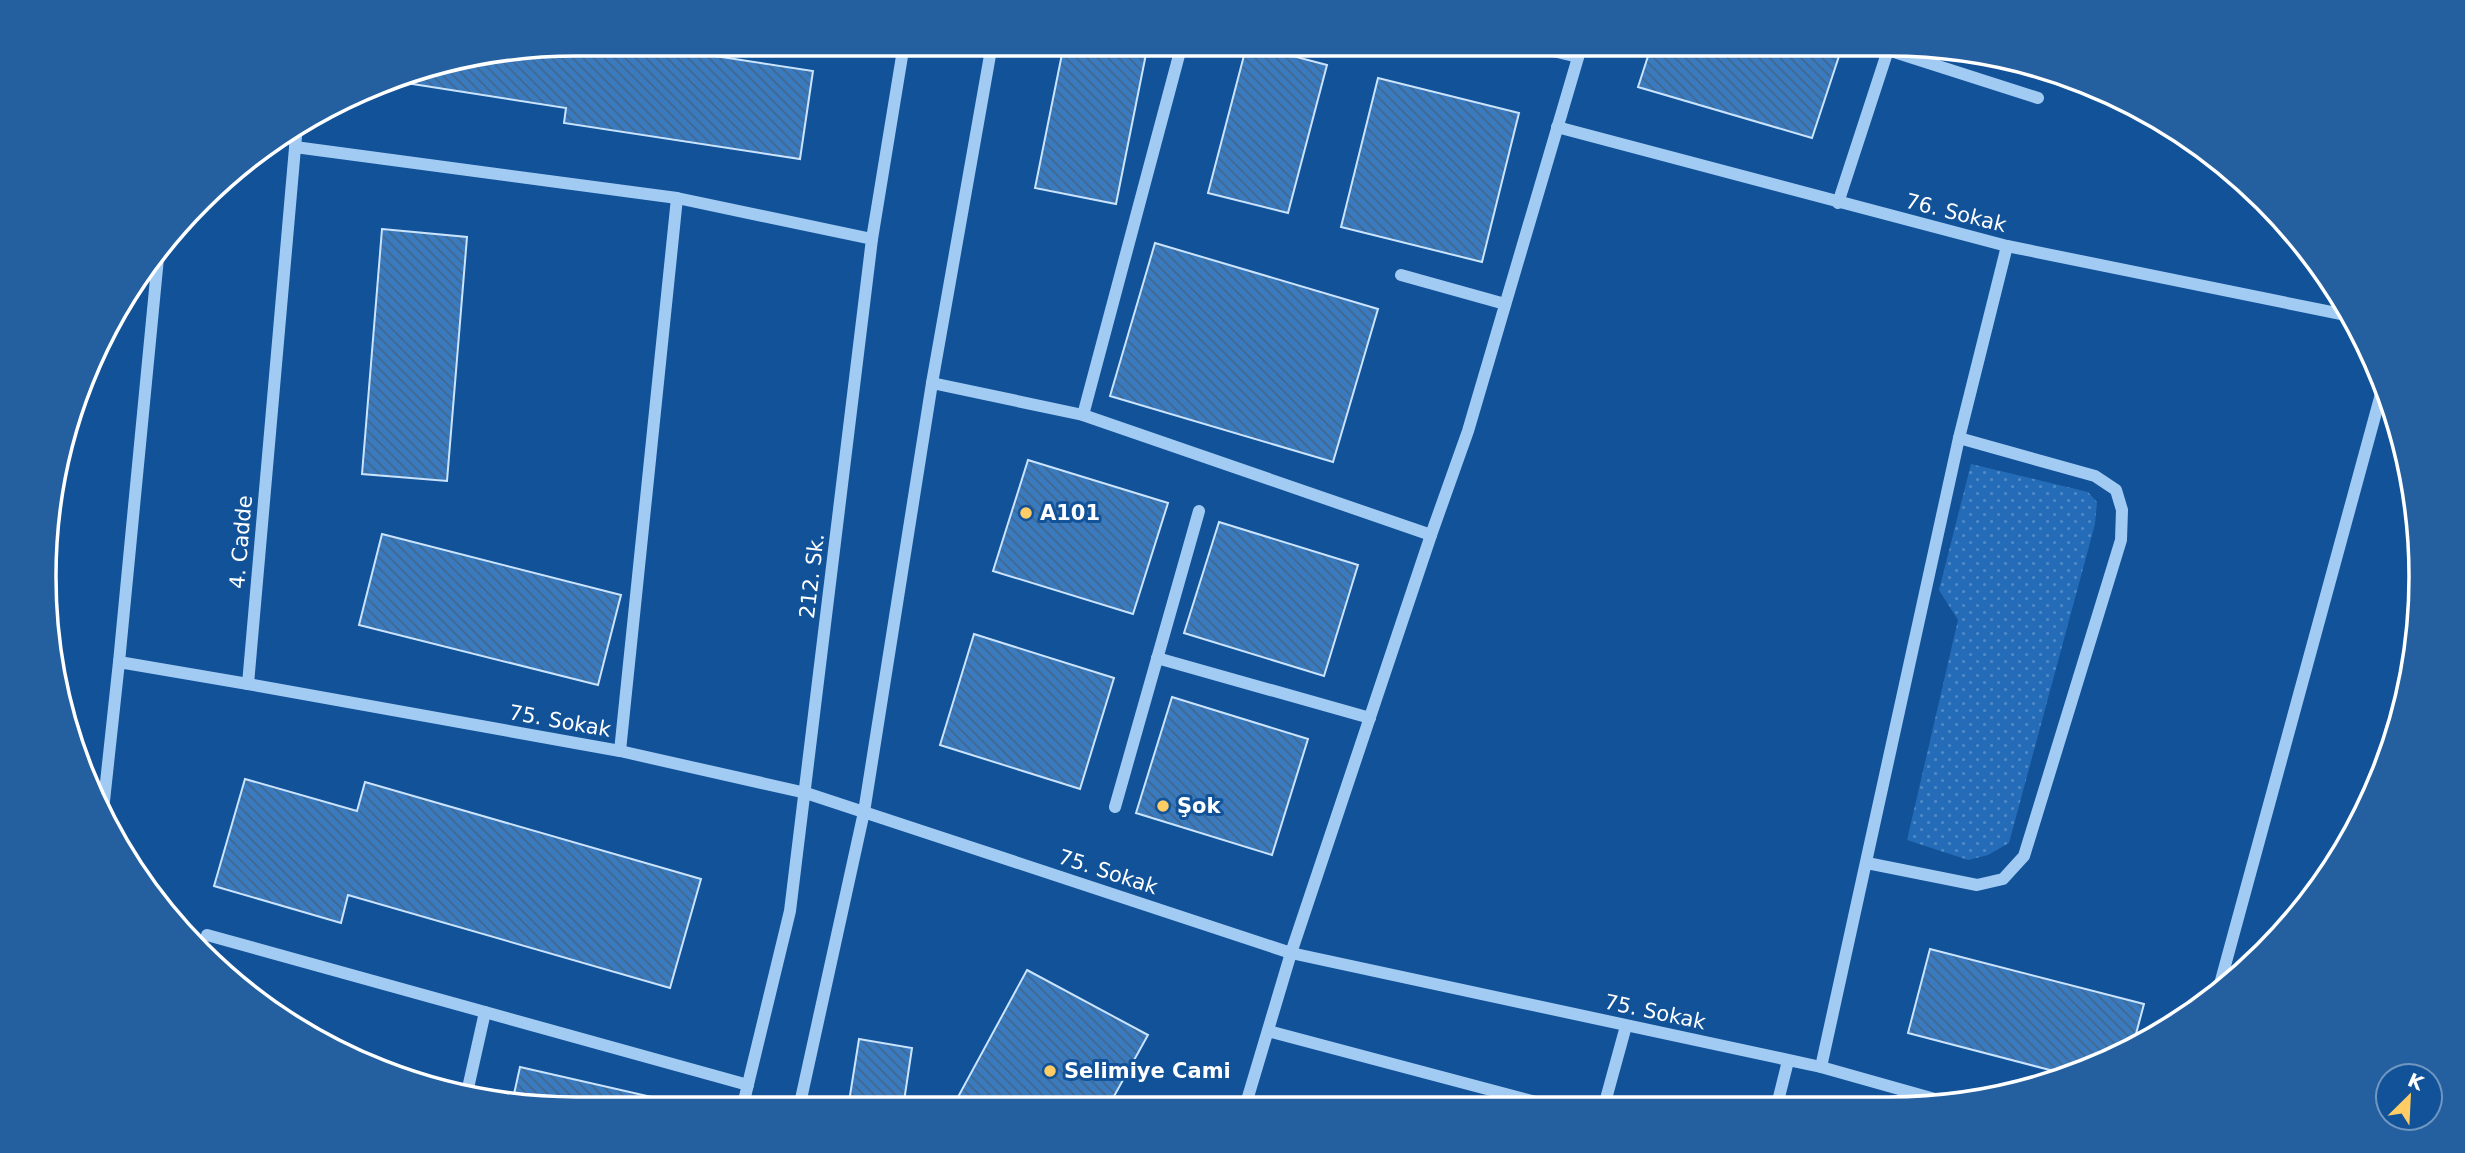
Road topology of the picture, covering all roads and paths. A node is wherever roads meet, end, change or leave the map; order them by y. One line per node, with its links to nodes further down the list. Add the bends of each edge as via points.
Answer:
1 (902, 56): 14 (street, 212. Sk.)
2 (990, 56): 20 (street)
3 (1179, 56): 22 (street)
4 (1574, 56): 6 (street)
5 (1886, 56): 13 (street)
6 (1578, 57): 9 (street)
7 (1918, 57): 8 (street)
8 (2038, 98)
9 (1557, 127): 13 (street, 76. Sokak); 18 (street)
10 (296, 139): 11 (street, 4. Cadde)
11 (295, 146): 12 (street); 28 (street, 4. Cadde)
12 (677, 198): 14 (street); 30 (street)
13 (1838, 203): 15 (street, 76. Sokak)
14 (872, 239): 31 (street, 212. Sk.)
15 (2007, 246): 19 (street, 76. Sokak); 23 (street)
16 (157, 270): 27 (street)
17 (1401, 275): 18 (street)
18 (1505, 304): 25 (street, via 1468,431)
19 (2337, 313)
20 (932, 383): 22 (street); 34 (street)
21 (2379, 403): 38 (street)
22 (1083, 415): 25 (street)
23 (1959, 438): 35 (street); 35 (street, via 2095,476 2116,490 2122,510 2121,540 2024,856 2003,879 1977,885)
24 (1199, 510): 26 (street)
25 (1431, 535): 29 (street)
26 (1157, 658): 29 (street); 33 (street)
27 (119, 662): 28 (street); 32 (street)
28 (248, 684): 30 (street, 75. Sokak)
29 (1370, 718): 37 (street)
30 (620, 751): 31 (street, 75. Sokak)
31 (806, 793): 34 (street, 75. Sokak); 45 (street, 212. Sk., via 790,911)
32 (105, 795)
33 (1115, 807)
34 (864, 812): 37 (street, 75. Sokak); 48 (street)
35 (1867, 863): 43 (street)
36 (207, 936): 39 (street)
37 (1291, 953): 40 (street, 75. Sokak); 41 (street)
38 (2222, 976)
39 (485, 1012): 44 (street); 45 (street)
40 (1626, 1026): 42 (street, 75. Sokak); 51 (street)
41 (1268, 1031): 49 (street); 50 (street)
42 (1788, 1061): 43 (street, 75. Sokak); 52 (street)
43 (1821, 1067): 46 (street, 75. Sokak)
44 (469, 1085)
45 (748, 1085): 47 (street, 212. Sk.)
46 (1924, 1096)
47 (745, 1097)
48 (801, 1097)
49 (1248, 1097)
50 (1517, 1097)
51 (1606, 1097)
52 (1779, 1097)

